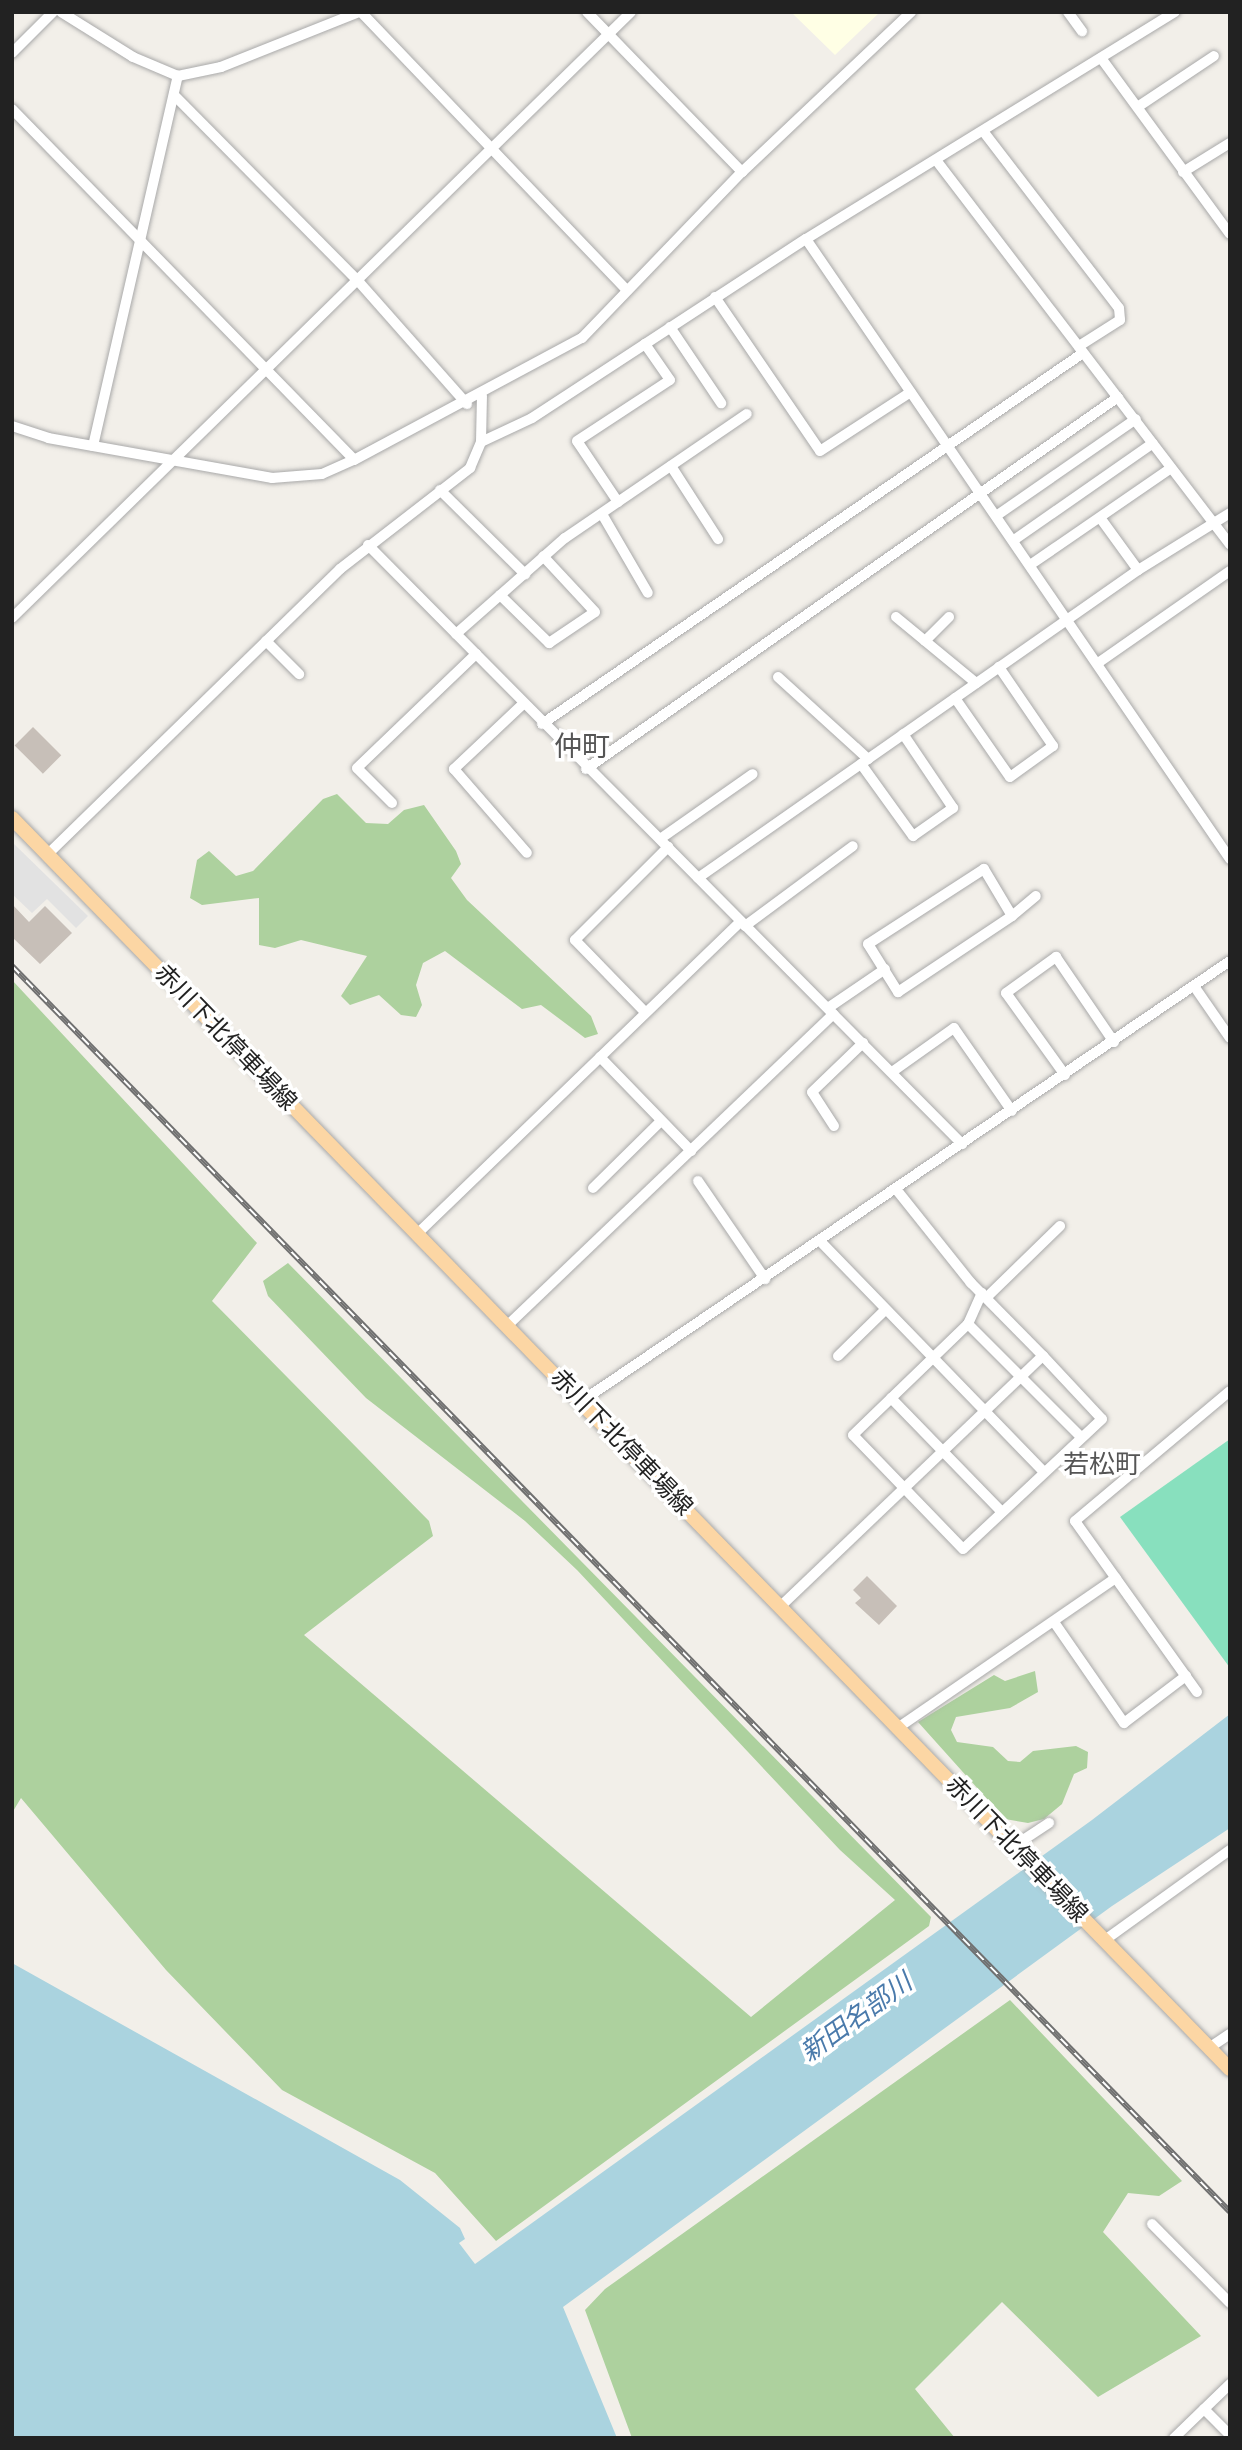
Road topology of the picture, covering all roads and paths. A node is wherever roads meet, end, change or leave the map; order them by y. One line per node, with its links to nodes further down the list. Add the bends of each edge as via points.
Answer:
1 (53, 12): 11 (street)
2 (61, 12): 14 (street, via 133,57)
3 (360, 12): 14 (street, via 221,67); 20 (street)
4 (587, 12): 10 (street)
5 (631, 12): 10 (street)
6 (911, 12): 22 (street)
7 (1068, 12): 9 (street)
8 (1175, 12): 13 (street)
9 (1082, 32)
10 (608, 35): 20 (street); 22 (street)
11 (12, 53)
12 (1214, 56): 16 (street)
13 (1101, 58): 16 (street); 18 (street)
14 (178, 76): 15 (street)
15 (176, 97): 26 (street); 27 (street)
16 (1139, 106): 23 (street)
17 (12, 109): 26 (street)
18 (983, 131): 21 (street); 32 (street, via 1119,308 1120,320)
19 (1230, 143): 23 (street)
20 (489, 148): 27 (street); 28 (street)
21 (936, 160): 25 (street); 32 (street)
22 (742, 173): 28 (street)
23 (1183, 173): 24 (street)
24 (1230, 234)
25 (806, 239): 29 (street); 34 (street)
26 (142, 243): 33 (street); 45 (street)
27 (359, 282): 33 (street); 38 (street)
28 (626, 289): 35 (street, via 582,338)
29 (715, 297): 30 (street); 34 (street, via 820,451)
30 (670, 327): 31 (street); 37 (street)
31 (645, 344): 42 (street, via 532,418); 52 (street, via 670,380 577,441)
32 (1081, 350): 36 (street); 43 (street)
33 (266, 371): 46 (street); 47 (street)
34 (911, 392): 43 (street)
35 (482, 396): 38 (street); 42 (street)
36 (1118, 397): 40 (street); 51 (street)
37 (720, 403)
38 (467, 404): 47 (street)
39 (747, 414): 48 (street)
40 (1136, 419): 44 (street); 55 (street)
41 (12, 426): 45 (street)
42 (481, 442): 50 (street, via 470,468)
43 (946, 443): 51 (street); 84 (street)
44 (1153, 443): 49 (street); 59 (street)
45 (93, 446): 46 (street)
46 (178, 460): 47 (street, via 272,478 321,474); 71 (street)
47 (354, 460)
48 (671, 466): 52 (street); 58 (street)
49 (1171, 468): 56 (street); 57 (street)
50 (440, 490): 60 (street); 66 (street)
51 (981, 495): 55 (street); 87 (street)
52 (618, 502): 54 (street)
53 (1230, 513): 57 (street)
54 (601, 514): 62 (street); 67 (street)
55 (996, 516): 59 (street)
56 (1101, 519): 63 (street); 64 (street)
57 (1214, 523): 61 (street); 64 (street)
58 (718, 540)
59 (1014, 540): 63 (street)
60 (368, 545): 73 (street); 74 (street)
61 (1230, 545)
62 (543, 556): 66 (street); 68 (street, via 595,612 549,643)
63 (1030, 565): 72 (street)
64 (1138, 570): 72 (street)
65 (1230, 571): 77 (street)
66 (525, 574): 68 (street)
67 (648, 593)
68 (500, 595): 73 (street)
69 (896, 617): 75 (street)
70 (949, 617): 75 (street)
71 (12, 618)
72 (1069, 618): 77 (street); 78 (street)
73 (456, 634): 76 (street)
74 (266, 641): 79 (street); 94 (street)
75 (925, 641): 81 (street)
76 (476, 654): 83 (street); 89 (street, via 357,768)
77 (1098, 663): 95 (street)
78 (999, 667): 81 (street); 82 (street, via 1053,746 1010,777)
79 (299, 674)
80 (778, 677): 86 (street)
81 (976, 683): 82 (street)
82 (955, 698): 85 (street)
83 (523, 704): 84 (street); 93 (street, via 454,769)
84 (542, 724): 87 (street)
85 (903, 734): 86 (street); 86 (street, via 953,808 913,836)
86 (864, 762): 96 (street)
87 (586, 769): 91 (street)
88 (753, 774): 91 (street)
89 (392, 803)
90 (12, 818): 94 (main road, 赤川下北停車場線)
91 (664, 843): 96 (street); 103 (street, via 575,940)
92 (853, 846): 99 (street)
93 (527, 853)
94 (48, 854): 120 (main road, 赤川下北停車場線)
95 (1230, 859)
96 (698, 878): 99 (street)
97 (1036, 896): 98 (street)
98 (1012, 916): 101 (street, via 898,992); 101 (street, via 984,869 868,944)
99 (743, 924): 103 (street); 104 (street)
100 (1230, 961): 102 (street)
101 (885, 969): 104 (street)
102 (1194, 986): 105 (street); 106 (street)
103 (644, 1011): 108 (street)
104 (831, 1011): 107 (street); 115 (street)
105 (1230, 1038)
106 (1114, 1042): 110 (street); 110 (street, via 1056,957 1006,993)
107 (863, 1044): 109 (street); 113 (street, via 812,1092)
108 (600, 1058): 112 (street); 120 (street)
109 (892, 1072): 111 (street, via 954,1028); 114 (street)
110 (1065, 1075): 111 (street)
111 (1012, 1111): 114 (street)
112 (660, 1122): 115 (street); 117 (street)
113 (834, 1126)
114 (962, 1144): 118 (street)
115 (691, 1151): 126 (street)
116 (698, 1181): 122 (street)
117 (593, 1188)
118 (896, 1189): 121 (street); 123 (street)
119 (1060, 1226): 123 (street)
120 (416, 1234): 126 (main road, 赤川下北停車場線)
121 (821, 1242): 122 (street); 124 (street)
122 (765, 1279): 133 (street)
123 (985, 1295): 125 (street); 128 (street)
124 (885, 1310): 127 (street); 129 (street)
125 (968, 1324): 129 (street); 130 (street)
126 (508, 1325): 133 (main road, 赤川下北停車場線)
127 (838, 1356)
128 (1043, 1356): 130 (street); 135 (street, via 1102,1419)
129 (931, 1359): 132 (street); 134 (street)
130 (1022, 1378): 134 (street); 135 (street)
131 (1230, 1391): 140 (street, via 1075,1521)
132 (891, 1398): 136 (street); 138 (street, via 853,1435)
133 (582, 1401): 141 (main road, 赤川下北停車場線)
134 (985, 1413): 136 (street); 137 (street)
135 (1080, 1436): 137 (street)
136 (944, 1453): 138 (street); 139 (street)
137 (1044, 1472): 139 (street)
138 (905, 1490): 139 (street, via 963,1549); 141 (street)
139 (1002, 1512)
140 (1116, 1578): 142 (street); 143 (street)
141 (781, 1606): 145 (main road, 赤川下北停車場線)
142 (1054, 1622): 143 (street, via 1124,1723); 145 (street)
143 (1186, 1676): 144 (street)
144 (1198, 1692)
145 (899, 1727): 147 (main road, 赤川下北停車場線)
146 (1049, 1824): 147 (street)
147 (1014, 1846): 149 (main road, 赤川下北停車場線)
148 (1230, 1850): 149 (street)
149 (1103, 1938): 151 (main road, 赤川下北停車場線)
150 (1230, 2034): 151 (street)
151 (1209, 2048): 152 (main road, 赤川下北停車場線)
152 (1230, 2069)
153 (1152, 2224): 154 (street)
154 (1230, 2303)
155 (1230, 2384): 156 (street)
156 (1204, 2409): 157 (street); 158 (street)
157 (1230, 2435)
158 (1174, 2438)

